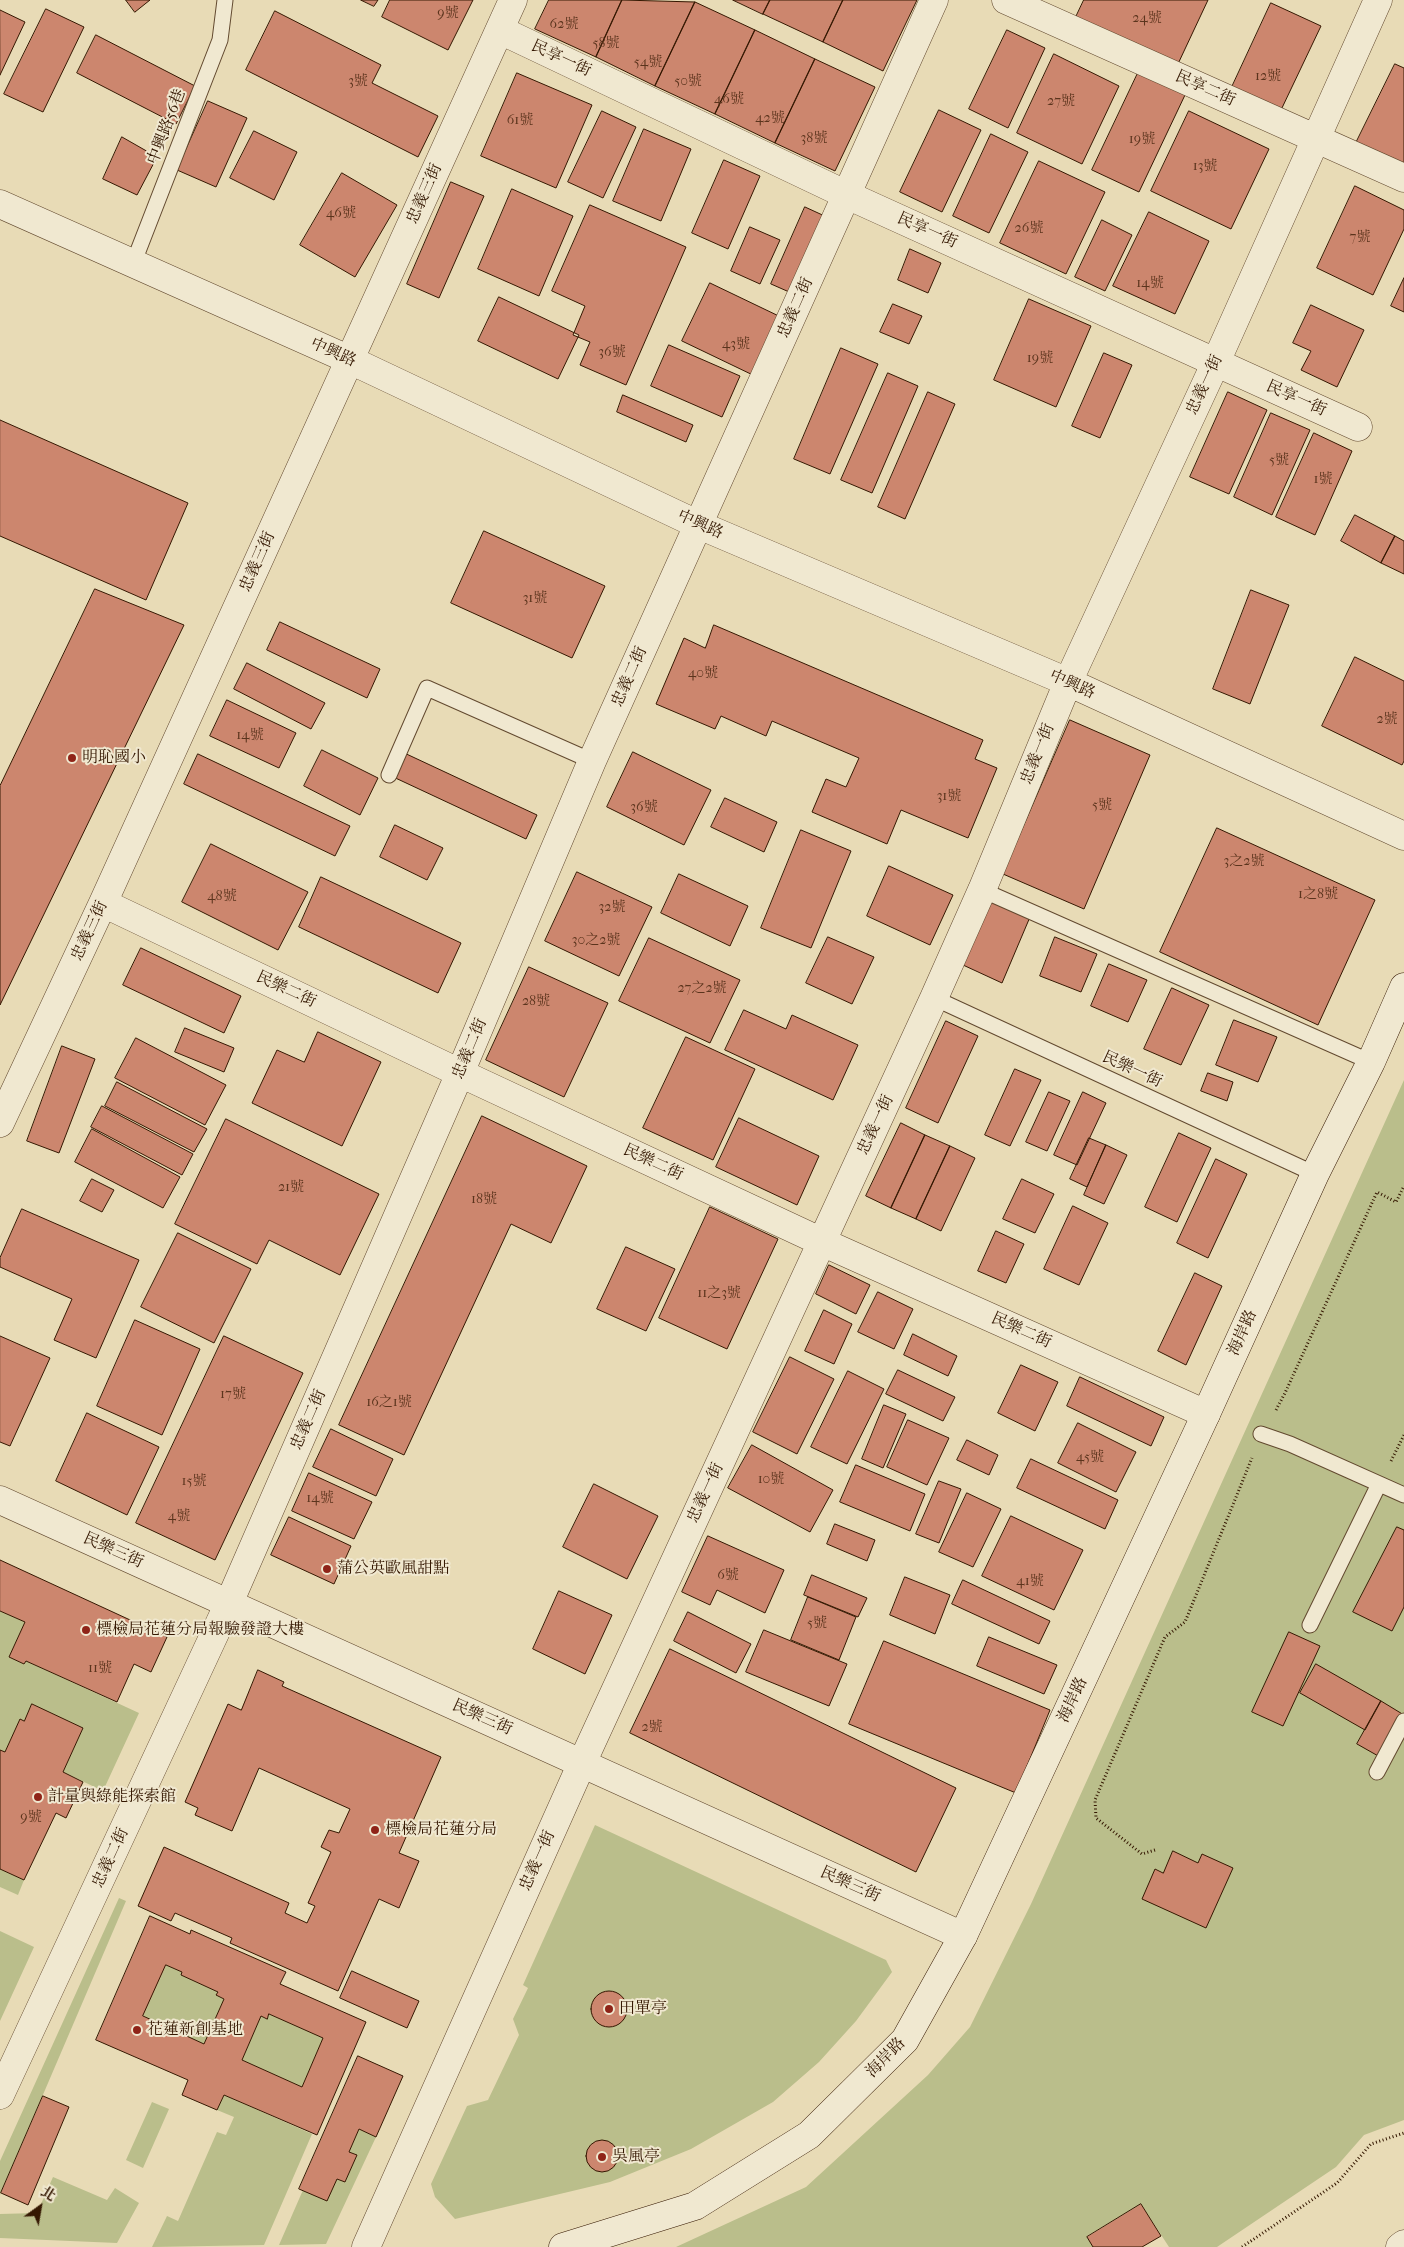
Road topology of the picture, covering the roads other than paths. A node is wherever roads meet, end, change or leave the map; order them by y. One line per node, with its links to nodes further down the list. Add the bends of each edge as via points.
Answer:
1 (225, 0): 11 (lane, 中興路56巷, via 220,40)
2 (513, 0): 6 (street, 忠義三街)
3 (934, 0): 9 (street, 忠義二街)
4 (1006, 0): 7 (street, 民享二街)
5 (1378, 0): 7 (street, 忠義一街)
6 (500, 30): 9 (street, 民享一街); 12 (street, 忠義三街)
7 (1315, 138): 8 (street, 民享二街); 13 (street, 忠義一街)
8 (1404, 178)
9 (847, 195): 13 (street, 民享一街); 15 (street, 忠義二街)
10 (0, 204): 11 (street, 中興路)
11 (133, 264): 12 (street, 中興路)
12 (350, 360): 15 (street, 中興路); 21 (street, 忠義三街)
13 (1216, 362): 14 (street, 民享一街); 16 (street, 忠義一街)
14 (1358, 427)
15 (699, 525): 16 (street, 中興路); 17 (street, 忠義二街)
16 (1068, 682): 19 (street, 中興路); 20 (street, 忠義一街)
17 (592, 761): 18 (lane, via 427,688); 25 (street, 忠義二街)
18 (389, 775)
19 (1404, 836)
20 (982, 890): 23 (street, 忠義一街); 24 (lane)
21 (103, 903): 25 (street, 民樂二街); 26 (street, 忠義三街)
22 (1404, 987): 24 (street, 海岸路)
23 (934, 998): 27 (lane, 民樂一街); 28 (street, 忠義一街)
24 (1371, 1062): 27 (street, 海岸路)
25 (460, 1073): 28 (street, 民樂二街); 34 (street, 忠義二街)
26 (0, 1123)
27 (1315, 1174): 29 (street, 海岸路)
28 (822, 1242): 29 (street, 民樂二街); 37 (street, 忠義一街)
29 (1206, 1414): 39 (street, 海岸路)
30 (1261, 1434): 31 (lane)
31 (1379, 1484): 32 (lane); 35 (lane)
32 (1404, 1495)
33 (0, 1500): 34 (street, 民樂三街)
34 (229, 1603): 37 (street, 民樂三街); 40 (street, 忠義二街)
35 (1310, 1625)
36 (1404, 1721): 38 (lane)
37 (582, 1763): 39 (street, 民樂三街); 42 (street, 忠義一街)
38 (1377, 1772)
39 (963, 1936): 43 (street, 海岸路, via 905,2040 809,2135 695,2206)
40 (0, 2095)
41 (1404, 2244): 44 (street)
42 (366, 2247)
43 (563, 2247)
44 (1400, 2247)

